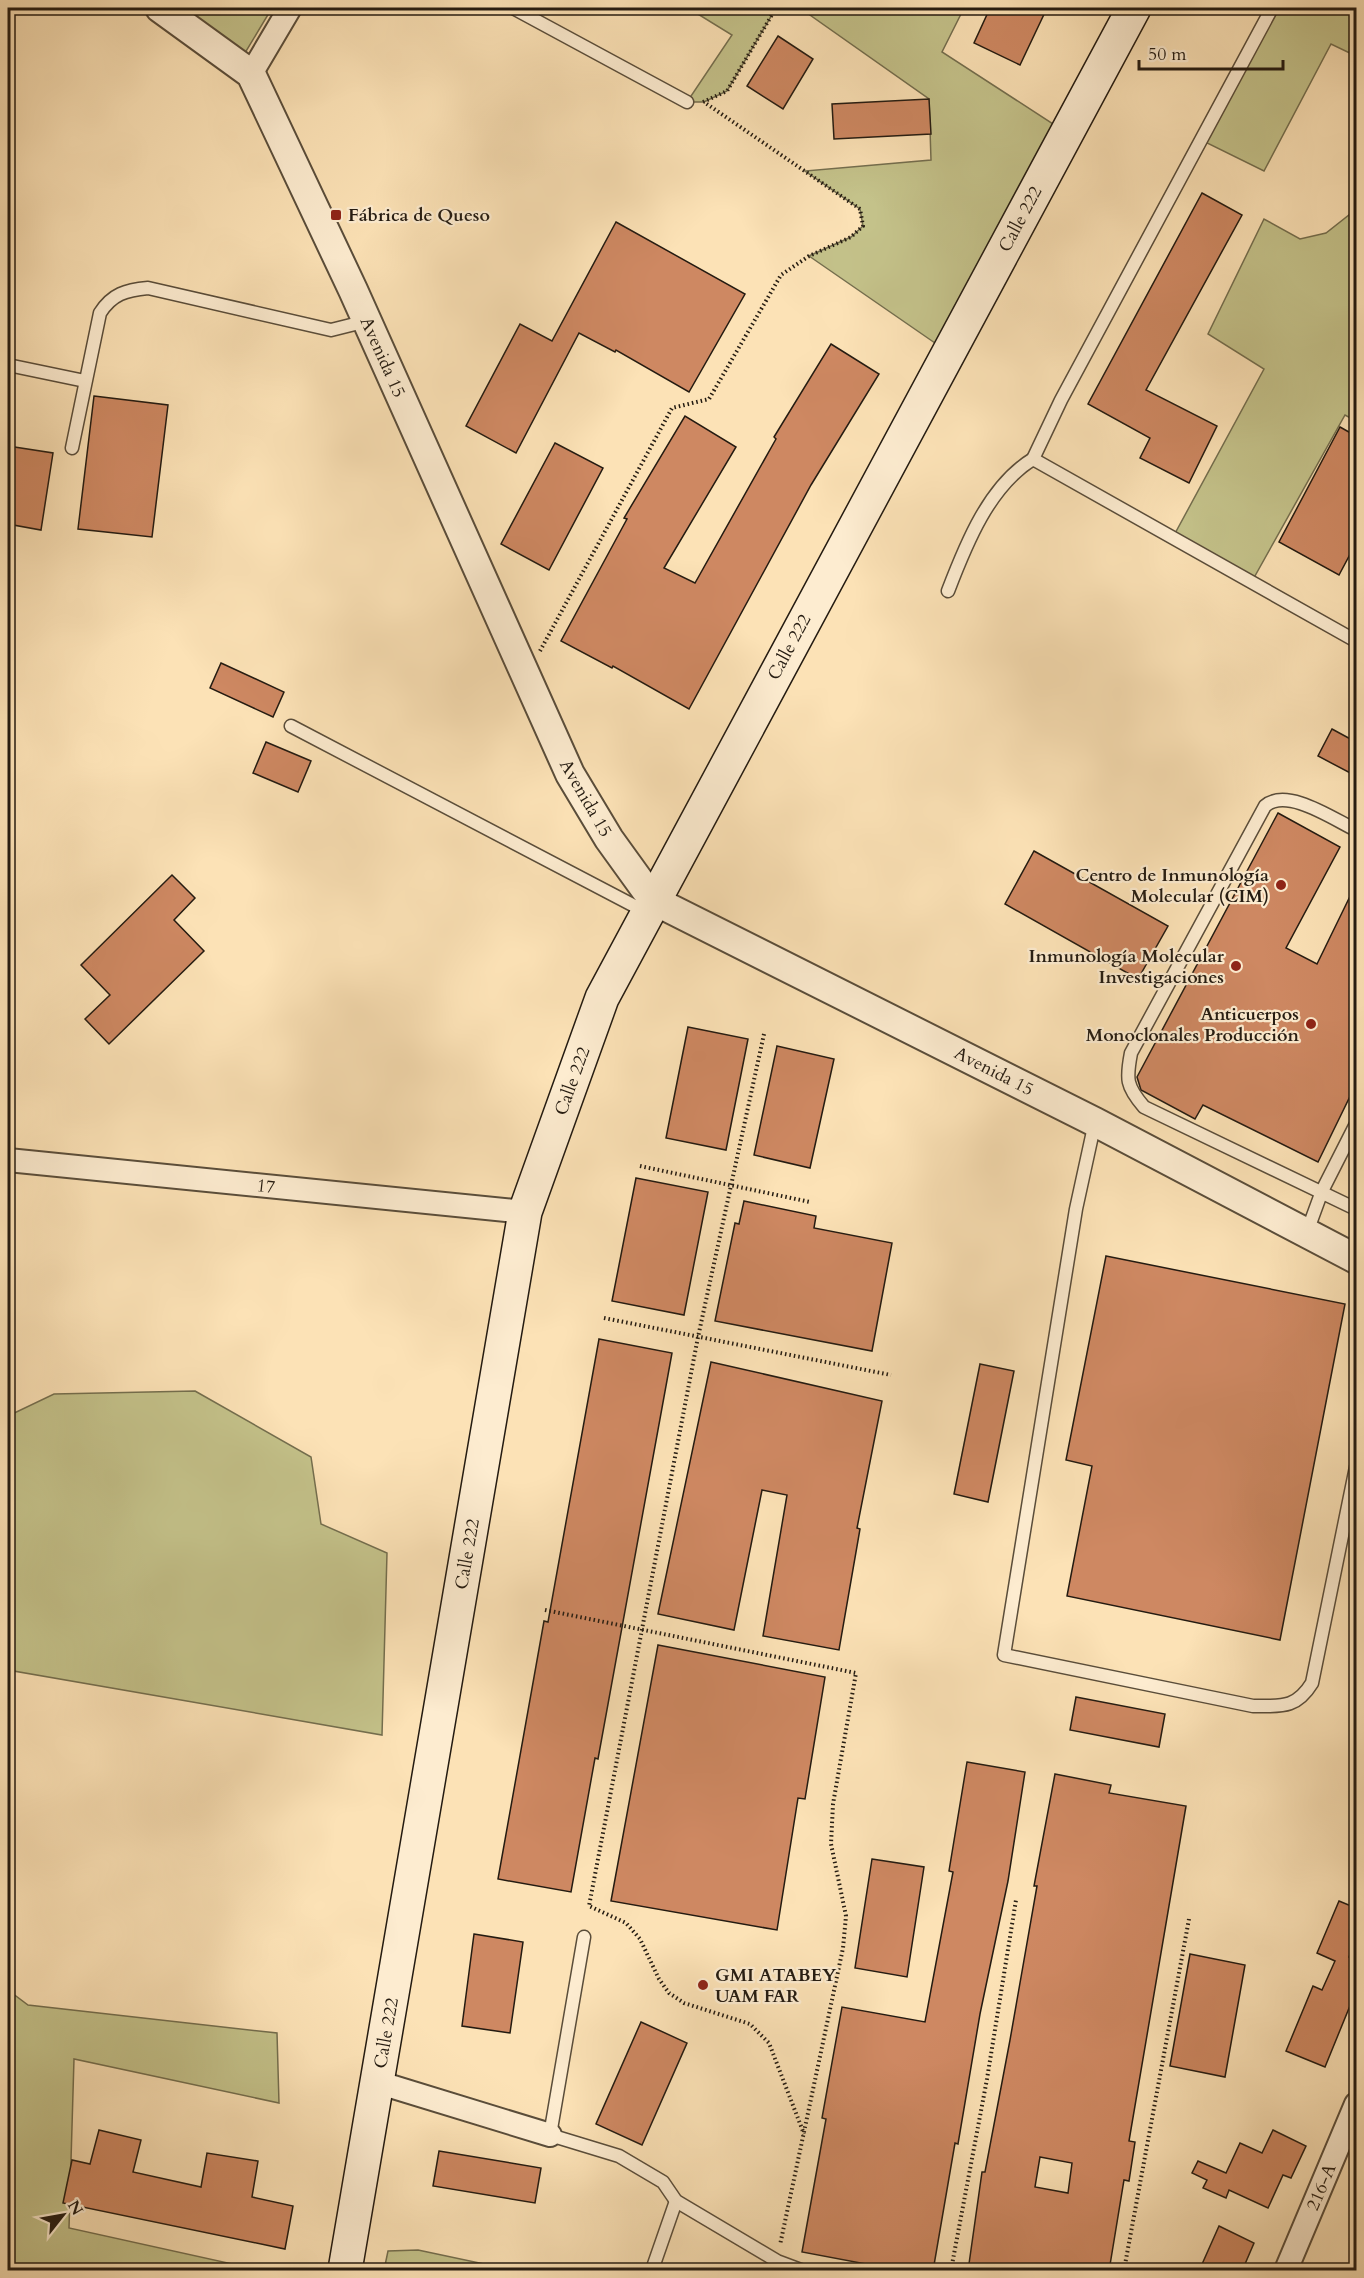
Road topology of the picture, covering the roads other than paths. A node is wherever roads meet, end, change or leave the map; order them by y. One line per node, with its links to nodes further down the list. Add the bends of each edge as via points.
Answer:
1 (160, 8): 6 (street, Avenida 15)
2 (290, 8): 6 (street)
3 (513, 8): 7 (lane)
4 (1134, 8): 17 (main road, Calle 222)
5 (1272, 8): 12 (lane)
6 (251, 74): 8 (street, Avenida 15)
7 (687, 102)
8 (367, 321): 10 (lane, via 331,330 148,288 125,291 107,301 100,313); 17 (street, Avenida 15, via 570,774)
9 (8, 364): 10 (lane)
10 (86, 381): 11 (lane)
11 (72, 448)
12 (1033, 459): 13 (lane, via 1018,468 998,492 966,546); 14 (lane)
13 (948, 591)
14 (1356, 641)
15 (291, 726): 17 (lane)
16 (1356, 830): 21 (lane, via 1282,798 1265,806 1131,1053 1127,1076 1131,1092 1144,1107)
17 (650, 906): 18 (street, Avenida 15); 23 (main road, Calle 222, via 602,998)
18 (1095, 1122): 24 (street, Avenida 15); 26 (lane, via 1076,1209 1004,1655 1253,1706 1287,1706 1305,1695 1312,1683)
19 (1356, 1125): 21 (lane)
20 (8, 1160): 23 (street, 17)
21 (1322, 1191): 22 (lane); 24 (lane)
22 (1356, 1209)
23 (525, 1212): 28 (main road, Calle 222)
24 (1307, 1233): 25 (street, Avenida 15)
25 (1356, 1258)
26 (1356, 1467)
27 (584, 1937): 30 (lane)
28 (377, 2082): 30 (street); 32 (main road, Calle 222)
29 (1356, 2104): 35 (street, 216-A)
30 (550, 2135): 31 (lane, via 619,2156 663,2182)
31 (676, 2201): 33 (lane); 34 (lane, via 777,2261)
32 (345, 2271)
33 (652, 2271)
34 (801, 2271)
35 (1286, 2271)

